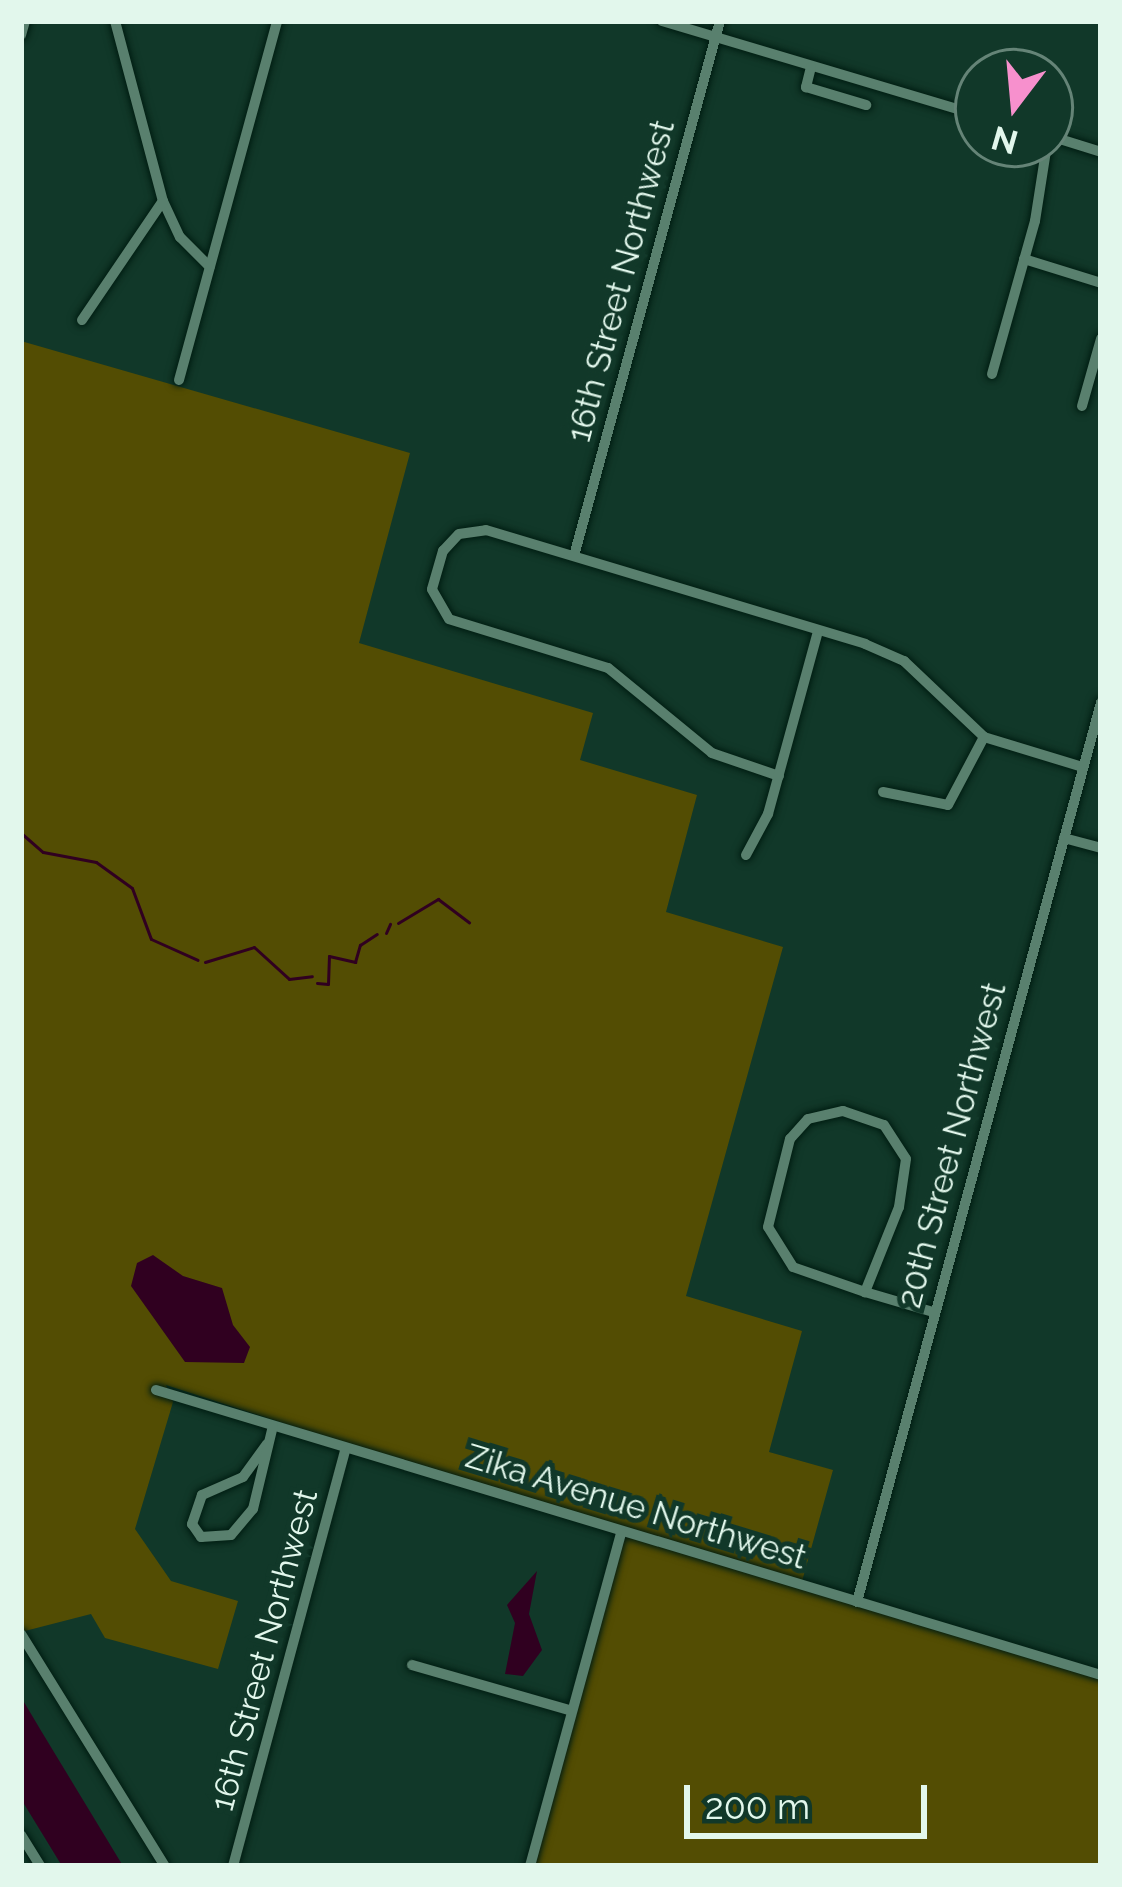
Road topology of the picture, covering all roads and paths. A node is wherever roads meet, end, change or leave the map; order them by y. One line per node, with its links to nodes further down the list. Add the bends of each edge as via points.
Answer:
1 (25, 21): 6 (street)
2 (116, 21): 12 (street)
3 (277, 21): 14 (street)
4 (662, 21): 7 (street)
5 (720, 21): 7 (street, 16th Street Northwest)
6 (21, 35)
7 (716, 37): 8 (street); 21 (street, 16th Street Northwest)
8 (811, 67): 9 (street, via 806,87); 10 (street)
9 (866, 105)
10 (954, 109)
11 (1043, 168): 13 (street)
12 (164, 201): 14 (street, via 180,237); 16 (street)
13 (1024, 259): 15 (street); 18 (street)
14 (210, 267): 19 (street)
15 (1101, 283)
16 (82, 320)
17 (1101, 339): 20 (street)
18 (992, 374)
19 (178, 380)
20 (1082, 406)
21 (574, 556): 22 (street); 26 (street, via 472,529 451,541 436,569 434,599 449,619 608,668 712,753)
22 (818, 631): 24 (street, via 904,661); 26 (street)
23 (1101, 703): 25 (street, 20th Street Northwest)
24 (983, 737): 25 (street); 27 (street, via 948,805)
25 (1083, 767): 28 (street, 20th Street Northwest)
26 (778, 776): 30 (street)
27 (883, 792)
28 (1064, 838): 29 (street); 32 (street, 20th Street Northwest)
29 (1101, 848)
30 (746, 855)
31 (865, 1292): 31 (street, via 899,1207 906,1160 884,1125 830,1112 790,1139 770,1237 793,1267); 32 (street)
32 (933, 1312): 38 (street, 20th Street Northwest)
33 (156, 1390): 34 (street, Zika Avenue Northwest)
34 (272, 1426): 35 (street); 36 (street, Zika Avenue Northwest)
35 (267, 1444): 35 (street, via 254,1509 242,1526 215,1540 202,1537 192,1524 202,1495 242,1478)
36 (346, 1448): 37 (street, Zika Avenue Northwest); 46 (street, 16th Street Northwest)
37 (621, 1533): 38 (street, Zika Avenue Northwest); 42 (street)
38 (857, 1602): 41 (street, Zika Avenue Northwest)
39 (21, 1634): 45 (street)
40 (412, 1665): 42 (street)
41 (1101, 1675)
42 (572, 1712): 47 (street)
43 (21, 1835): 44 (street)
44 (40, 1866)
45 (165, 1866)
46 (233, 1866)
47 (530, 1866)

